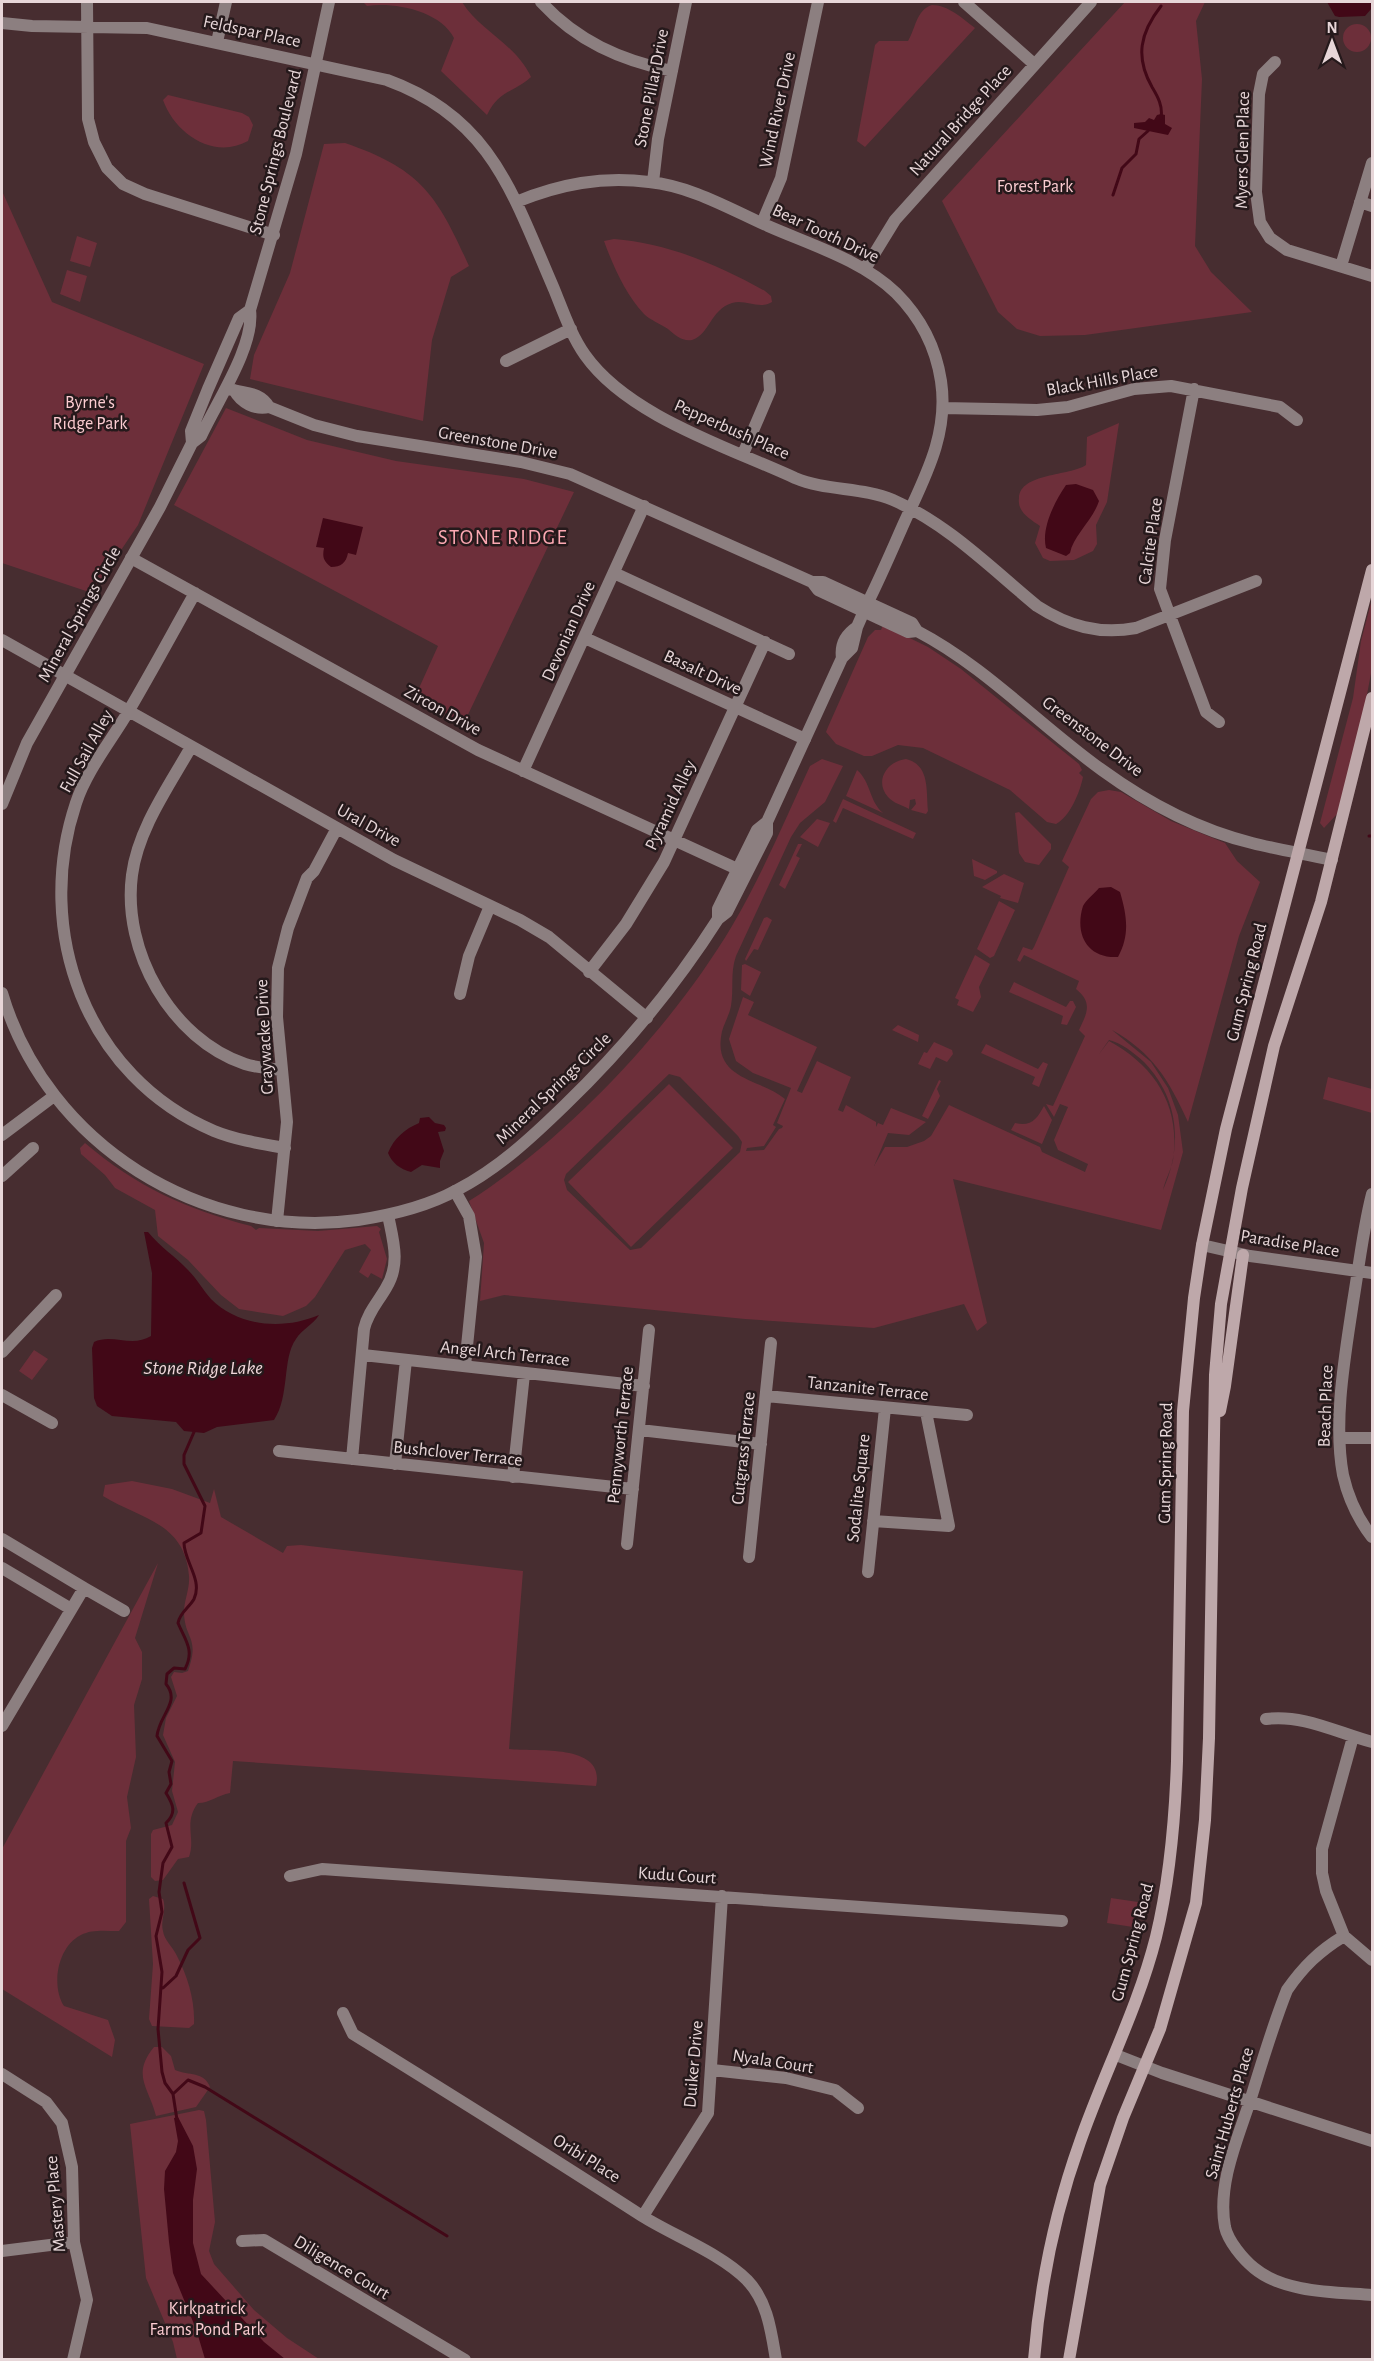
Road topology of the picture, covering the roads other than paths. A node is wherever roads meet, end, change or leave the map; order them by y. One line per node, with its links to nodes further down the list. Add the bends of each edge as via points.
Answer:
1 (87, 2): 10 (street)
2 (226, 2): 11 (street)
3 (329, 2): 13 (street, Stone Springs Boulevard)
4 (541, 2): 15 (street, via 592,44 636,63)
5 (686, 2): 15 (street, Stone Pillar Drive)
6 (818, 2): 20 (street, Wind River Drive, via 781,177)
7 (964, 2): 14 (street)
8 (1091, 2): 14 (street, Natural Bridge Place)
9 (2, 22): 10 (street, Feldspar Place)
10 (87, 26): 11 (street, Feldspar Place, via 147,28); 21 (street, via 89,125 101,157 117,178 145,194)
11 (217, 42): 13 (street, Feldspar Place)
12 (1275, 62): 22 (street, Myers Glen Place, via 1263,74 1260,86 1256,212 1264,230 1278,245)
13 (316, 64): 18 (street, Pepperbush Place, via 387,80 438,104 474,134); 21 (street, Stone Springs Boulevard)
14 (1034, 64): 23 (street, Natural Bridge Place, via 895,220)
15 (672, 71): 17 (street, Stone Pillar Drive)
16 (1372, 163): 19 (street)
17 (653, 182): 18 (street, Bear Tooth Drive, via 591,180 565,184); 20 (street, Bear Tooth Drive, via 691,192)
18 (516, 202): 26 (street, Pepperbush Place)
19 (1366, 204): 22 (street)
20 (762, 224): 23 (street, Bear Tooth Drive)
21 (274, 235): 25 (street, Stone Springs Boulevard)
22 (1341, 266): 24 (street, Myers Glen Place)
23 (865, 269): 32 (street, Bear Tooth Drive, via 896,293 920,323 936,360)
24 (1372, 276)
25 (250, 310): 29 (street, Stone Springs Boulevard, via 239,318); 30 (street, Stone Springs Boulevard, via 252,322)
26 (571, 329): 27 (street); 35 (street, Pepperbush Place, via 585,355 602,374 648,411)
27 (506, 361)
28 (769, 376): 35 (street, via 770,391)
29 (212, 381): 30 (street, Greenstone Drive); 34 (street, Mineral Springs Circle, via 191,431)
30 (229, 389): 34 (street, Mineral Springs Circle, via 201,436); 36 (street, Greenstone Drive, via 265,399 269,407 314,425 357,436 545,467 587,480)
31 (1194, 389): 32 (street, Black Hills Place, via 1134,389 1068,407 1037,410); 33 (street, Black Hills Place, via 1280,407); 44 (street, Calcite Place, via 1160,577 1161,596)
32 (943, 408): 37 (street, Bear Tooth Drive, via 938,445)
33 (1297, 420)
34 (192, 443): 38 (street, Mineral Springs Circle)
35 (743, 454): 37 (street, Pepperbush Place, via 807,483 880,496)
36 (644, 506): 40 (street, Devonian Drive); 43 (street, Greenstone Drive, via 812,582 818,591)
37 (910, 509): 43 (street, Bear Tooth Drive); 44 (street, Pepperbush Place, via 946,530 1037,606 1070,624 1121,631)
38 (131, 558): 42 (street, Zircon Drive); 49 (street, Mineral Springs Circle)
39 (1372, 570): 60 (main road, Gum Spring Road)
40 (614, 573): 45 (street, Devonian Drive); 47 (street)
41 (1256, 580): 44 (street, Pepperbush Place)
42 (195, 593): 52 (street, Full Sail Alley); 56 (street, Zircon Drive, via 478,750)
43 (866, 606): 54 (street, Mineral Springs Circle, via 857,627 848,633 841,649 842,658); 60 (street, Greenstone Drive, via 912,623 917,631 970,664 1102,770 1158,805 1217,832)
44 (1169, 616): 53 (street, Calcite Place, via 1206,712)
45 (585, 638): 51 (street, Basalt Drive); 56 (street, Devonian Drive)
46 (2, 640): 49 (street, Ural Drive)
47 (765, 642): 48 (street); 51 (street, Pyramid Alley)
48 (789, 654)
49 (64, 676): 52 (street, Ural Drive); 57 (street, Mineral Springs Circle, via 20,757)
50 (1372, 698): 61 (main road)
51 (736, 707): 54 (street, Basalt Drive); 59 (street, Pyramid Alley)
52 (128, 712): 55 (street, Ural Drive); 72 (street, Full Sail Alley, via 77,801 65,845 62,912 79,995 100,1034 153,1095 215,1131)
53 (1219, 722)
54 (805, 739): 62 (street, Mineral Springs Circle, via 766,822 758,830)
55 (191, 747): 58 (street, Ural Drive); 68 (street, via 140,845 132,874 131,909 137,937 159,993 178,1019 221,1053 244,1064)
56 (523, 771): 59 (street, Zircon Drive)
57 (2, 804)
58 (337, 828): 63 (street, Ural Drive); 68 (street, Graywacke Drive, via 307,878 278,968)
59 (676, 838): 62 (street, Zircon Drive); 64 (street, Pyramid Alley, via 626,924)
60 (1298, 852): 61 (street, Greenstone Drive); 78 (main road, Gum Spring Road, via 1226,1129)
61 (1332, 860): 79 (main road, via 1274,1046)
62 (743, 871): 67 (street, Mineral Springs Circle, via 718,909 718,919)
63 (490, 906): 64 (street, Ural Drive, via 549,938); 66 (street, via 469,956)
64 (590, 972): 67 (street, Ural Drive)
65 (2, 993): 69 (street, Mineral Springs Circle, via 19,1037)
66 (460, 994)
67 (647, 1018): 74 (street, Mineral Springs Circle, via 522,1147)
68 (281, 1070): 72 (street, Graywacke Drive, via 287,1122)
69 (54, 1096): 70 (street); 77 (street, Mineral Springs Circle, via 112,1155 156,1184 227,1212)
70 (2, 1135)
71 (33, 1148): 73 (street)
72 (285, 1148): 77 (street, Graywacke Drive)
73 (2, 1176)
74 (455, 1191): 76 (street, Mineral Springs Circle); 89 (street, via 469,1216 476,1257)
75 (1372, 1194): 81 (street, Beach Place)
76 (388, 1215): 77 (street, Mineral Springs Circle, via 342,1222); 87 (street, via 396,1256 394,1269 368,1315)
77 (277, 1221)
78 (1202, 1245): 79 (street, Paradise Place); 128 (main road, Gum Spring Road, via 1183,1411 1179,1710 1170,1855 1156,1938)
79 (1229, 1252): 80 (street, Paradise Place); 99 (main road, via 1221,1304)
80 (1243, 1254): 81 (street, Paradise Place); 99 (main road, via 1226,1386)
81 (1358, 1271): 82 (street, Paradise Place); 100 (street, Beach Place, via 1343,1367)
82 (1372, 1273)
83 (56, 1295): 86 (street)
84 (650, 1330): 91 (street, Pennyworth Terrace)
85 (771, 1343): 93 (street, Cutgrass Terrace)
86 (2, 1352)
87 (363, 1355): 88 (street, Angel Arch Terrace); 104 (street)
88 (406, 1360): 89 (street, Angel Arch Terrace); 105 (street)
89 (465, 1366): 90 (street, Angel Arch Terrace)
90 (524, 1374): 91 (street, Angel Arch Terrace); 106 (street)
91 (644, 1386): 98 (street, Pennyworth Terrace)
92 (2, 1395): 97 (street)
93 (766, 1396): 94 (street, Tanzanite Terrace); 102 (street, Cutgrass Terrace)
94 (885, 1408): 95 (street, Tanzanite Terrace); 108 (street, Sodalite Square)
95 (926, 1412): 96 (street, Tanzanite Terrace); 108 (street, via 949,1526)
96 (967, 1415)
97 (52, 1423)
98 (640, 1430): 102 (street); 107 (street, Pennyworth Terrace)
99 (1214, 1432): 129 (main road, via 1209,1738 1201,1866 1196,1903 1175,1982)
100 (1341, 1438): 101 (street); 109 (street, Beach Place, via 1346,1486)
101 (1372, 1438)
102 (761, 1444): 112 (street, Cutgrass Terrace)
103 (279, 1451): 104 (street, Bushclover Terrace)
104 (352, 1459): 105 (street, Bushclover Terrace)
105 (395, 1464): 106 (street, Bushclover Terrace)
106 (513, 1477): 107 (street, Bushclover Terrace)
107 (633, 1490): 111 (street, Pennyworth Terrace)
108 (873, 1521): 114 (street, Sodalite Square)
109 (1372, 1537)
110 (2, 1539): 115 (street)
111 (627, 1544)
112 (749, 1557)
113 (2, 1568): 116 (street)
114 (868, 1572)
115 (84, 1588): 116 (street); 117 (street)
116 (71, 1610): 119 (street)
117 (124, 1611)
118 (1266, 1719): 120 (street, via 1300,1720)
119 (3, 1720)
120 (1353, 1737): 121 (street); 125 (street, via 1322,1849 1326,1892)
121 (1372, 1742)
122 (290, 1876): 123 (street, Kudu Court, via 322,1869)
123 (722, 1896): 124 (street, Kudu Court); 130 (street, Duiker Drive)
124 (1062, 1921)
125 (1344, 1936): 126 (street); 132 (street, Saint Huberts Place, via 1322,1949 1287,1990)
126 (1372, 1960)
127 (343, 2013): 135 (street, Oribi Place, via 353,2034)
128 (1116, 2055): 129 (street); 143 (main road, Gum Spring Road, via 1081,2139 1056,2217)
129 (1144, 2067): 132 (street); 144 (main road, via 1100,2185)
130 (712, 2070): 133 (street, Nyala Court, via 786,2078 835,2090); 135 (street, Duiker Drive, via 708,2114)
131 (2, 2074): 137 (street, Mastery Place, via 46,2102 62,2123 72,2167)
132 (1249, 2102): 134 (street); 139 (street, Saint Huberts Place, via 1229,2166 1224,2204 1225,2229 1239,2252 1255,2269 1278,2281)
133 (858, 2108)
134 (1372, 2141)
135 (643, 2216): 142 (street, Oribi Place, via 748,2281 764,2306)
136 (242, 2241): 141 (street, Diligence Court, via 264,2241)
137 (74, 2242): 138 (street); 140 (street, Mastery Place, via 87,2300)
138 (2, 2251)
139 (1372, 2295)
140 (73, 2360)
141 (465, 2360)
142 (776, 2360)
143 (1034, 2360)
144 (1069, 2360)

